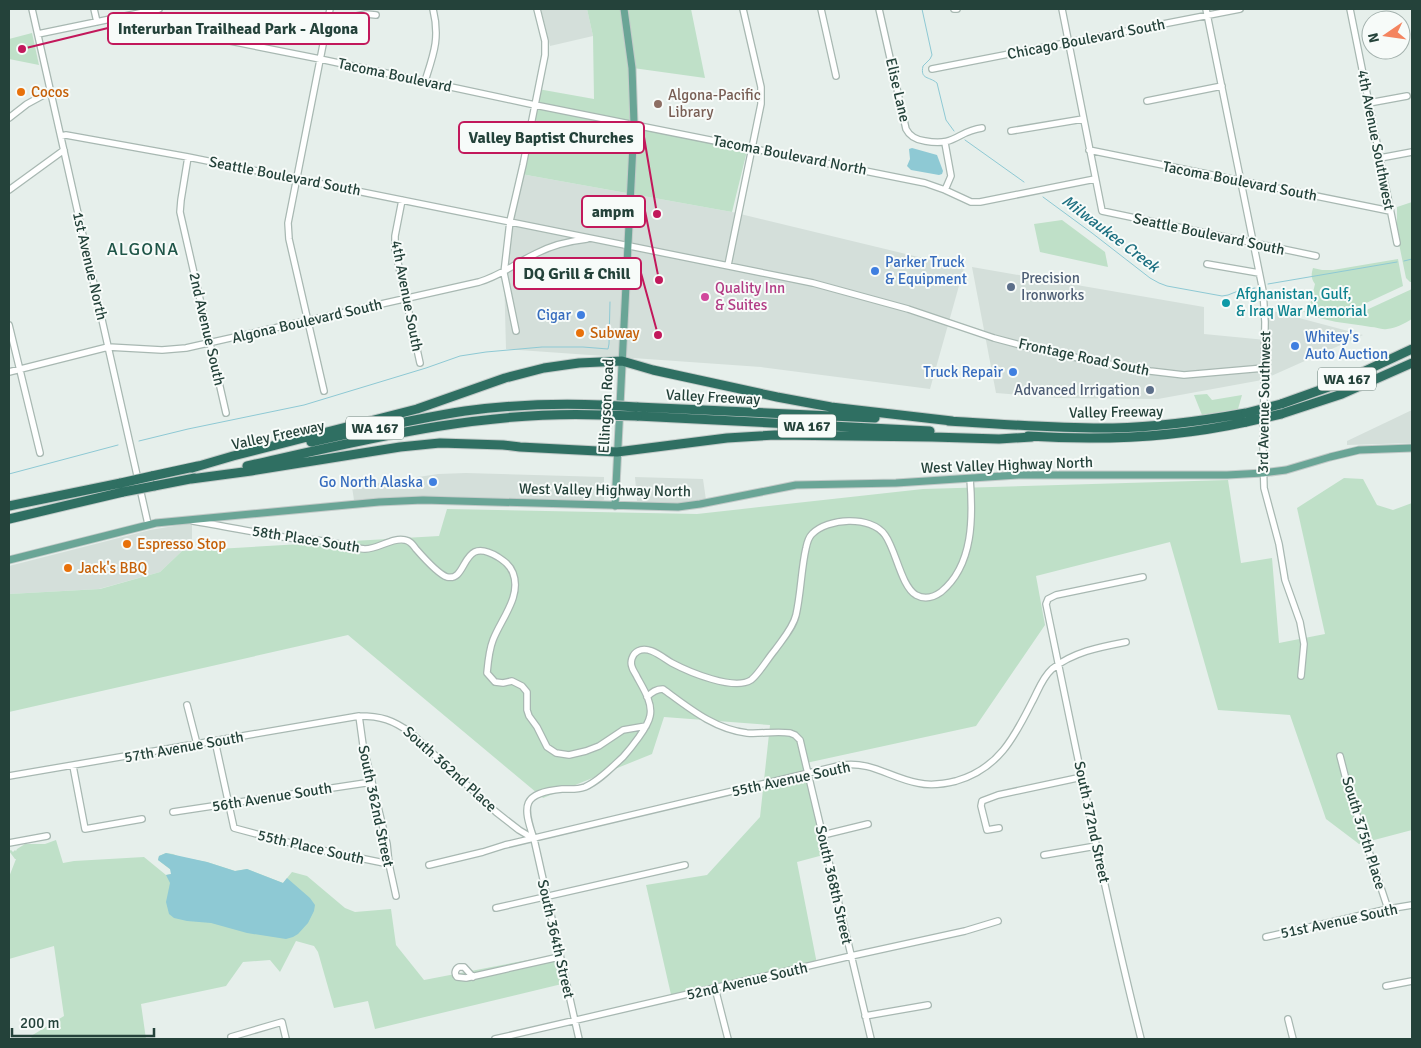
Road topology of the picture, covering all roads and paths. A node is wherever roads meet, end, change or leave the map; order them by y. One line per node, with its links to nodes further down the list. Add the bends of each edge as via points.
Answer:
1 (32, 9): 20 (street, 1st Avenue North)
2 (94, 9): 16 (street)
3 (156, 9): 16 (street); 19 (street)
4 (330, 9): 17 (street)
5 (434, 9): 25 (street, via 436,43)
6 (538, 9): 31 (street, via 545,55)
7 (624, 9): 34 (main road, Ellingson Road, via 632,68)
8 (743, 9): 39 (street, via 762,97)
9 (821, 9): 24 (street)
10 (880, 9): 38 (street, Elise Lane, via 906,129 911,136 922,140)
11 (1062, 9): 21 (street)
12 (1240, 9): 14 (street, Chicago Boulevard South)
13 (1350, 9): 30 (street, 4th Avenue Southwest)
14 (1207, 12): 21 (street, Chicago Boulevard South); 26 (street, 3rd Avenue Southwest)
15 (376, 15): 17 (street)
16 (97, 22): 20 (street)
17 (328, 22): 22 (street)
18 (144, 24): 19 (street, Tacoma Boulevard)
19 (155, 26): 22 (street, Tacoma Boulevard)
20 (38, 34): 27 (street, 1st Avenue North)
21 (1068, 42): 23 (street, Chicago Boulevard South); 33 (street)
22 (320, 59): 25 (street, Tacoma Boulevard); 45 (street)
23 (932, 69)
24 (836, 76)
25 (425, 81): 31 (street, Tacoma Boulevard)
26 (1222, 86): 29 (street); 47 (street, 3rd Avenue Southwest)
27 (50, 91): 32 (street); 37 (street, 1st Avenue North)
28 (1407, 96): 30 (street)
29 (1147, 101)
30 (1369, 103): 44 (street, 4th Avenue Southwest)
31 (535, 105): 34 (street, Tacoma Boulevard); 52 (street)
32 (9, 118)
33 (1083, 118): 36 (street); 41 (street)
34 (634, 124): 39 (street, Tacoma Boulevard North); 56 (main road, Ellingson Road)
35 (982, 128): 38 (street)
36 (1011, 131)
37 (61, 136): 40 (street, 1st Avenue North); 43 (street, Seattle Boulevard South)
38 (945, 143): 49 (street, via 951,176)
39 (752, 147): 49 (street, Tacoma Boulevard North); 59 (street)
40 (64, 150): 48 (street); 67 (street, 1st Avenue North)
41 (1089, 150): 46 (street); 47 (street, Tacoma Boulevard South)
42 (1412, 152): 44 (street)
43 (188, 157): 45 (street, Seattle Boulevard South); 66 (street, 2nd Avenue South, via 180,212)
44 (1380, 158): 51 (street, 4th Avenue Southwest)
45 (297, 178): 50 (street, Seattle Boulevard South); 63 (street, via 288,230)
46 (1095, 179): 49 (street, via 977,203); 54 (street, Seattle Boulevard South, via 1102,212)
47 (1241, 181): 51 (street, Tacoma Boulevard South); 54 (street, 3rd Avenue Southwest)
48 (9, 190)
49 (945, 190)
50 (402, 200): 52 (street, Seattle Boulevard South); 62 (street, 4th Avenue South, via 394,242)
51 (1390, 211): 55 (street, 4th Avenue Southwest)
52 (510, 221): 53 (street, Seattle Boulevard South); 60 (street)
53 (594, 238): 56 (street, Seattle Boulevard South); 60 (street, Algona Boulevard South, via 553,246)
54 (1252, 243): 57 (street, Seattle Boulevard South); 61 (street, 3rd Avenue Southwest)
55 (1397, 243)
56 (629, 245): 59 (street, Seattle Boulevard South); 69 (main road, Ellingson Road)
57 (1316, 256)
58 (1206, 264): 61 (street)
59 (728, 265): 72 (street, Frontage Road South, via 815,283 1020,345 1150,371 1184,375)
60 (504, 273): 62 (street, Algona Boulevard South, via 479,282); 65 (street)
61 (1259, 273): 72 (street, 3rd Avenue Southwest, via 1265,312)
62 (406, 298): 63 (street, Algona Boulevard South); 70 (street, 4th Avenue South)
63 (308, 321): 66 (street, Algona Boulevard South); 75 (street)
64 (9, 325): 73 (street)
65 (516, 331)
66 (210, 342): 67 (street, Algona Boulevard South, via 162,350); 78 (street, 2nd Avenue South)
67 (108, 347): 73 (street, Algona Boulevard South); 93 (street, 1st Avenue North)
68 (1412, 349): 76 (highway, Valley Freeway / WA 167)
69 (622, 361): 80 (highway, via 795,401); 83 (main road, Ellingson Road); 85 (highway, via 544,368 417,409)
70 (420, 363)
71 (1412, 363): 76 (highway, Valley Freeway / WA 167, via 1342,394)
72 (1264, 368): 86 (street, 3rd Avenue Southwest)
73 (21, 370): 74 (street, Algona Boulevard South); 84 (street)
74 (9, 372)
75 (324, 391)
76 (1281, 409): 79 (highway, Valley Freeway / WA 167, bridge)
77 (637, 412): 80 (highway, Valley Freeway / WA 167); 81 (highway, Valley Freeway / WA 167); 85 (highway, Valley Freeway / WA 167, bridge, via 602,405 545,404 466,411); 88 (highway, Valley Freeway / WA 167, bridge, via 524,416 456,423)
78 (226, 413)
79 (1246, 418): 80 (highway, Valley Freeway / WA 167, via 1112,428); 81 (highway, Valley Freeway / WA 167, via 1190,433 1148,437)
80 (952, 421)
81 (1032, 437): 83 (highway, via 775,435)
82 (1412, 448): 86 (main road, West Valley Highway North, via 1359,450)
83 (617, 452): 88 (highway, via 440,443); 90 (main road, Ellingson Road)
84 (40, 453)
85 (192, 468): 89 (highway, Valley Freeway / WA 167, bridge)
86 (1263, 473): 87 (main road, West Valley Highway North); 98 (street, 3rd Avenue Southwest, via 1285,580 1300,622 1304,644)
87 (970, 478): 90 (main road, West Valley Highway North, via 796,485 691,506); 99 (street, via 970,522 965,554 953,578 937,595 924,598 912,592 881,530 859,521 837,522 821,528 810,537 796,617 752,679 739,683 721,681 684,669 651,651 640,650 634,654 632,665)
88 (191, 479): 91 (highway, Valley Freeway / WA 167, bridge)
89 (9, 506)
90 (615, 506): 92 (main road, West Valley Highway North, via 401,500)
91 (9, 519)
92 (183, 519): 93 (main road, West Valley Highway North); 102 (street, 58th Place South, via 365,549 408,540 440,573 450,577 460,573 473,552 490,553 510,566 515,584 506,616 492,642 487,673 495,682 512,681 527,692 529,716 547,747 556,753 576,754 600,746 623,730)
93 (148, 524): 94 (main road, West Valley Highway North)
94 (9, 560)
95 (1142, 577): 97 (street, South 372nd Street, via 1048,599 1046,604)
96 (1126, 642): 97 (street, 55th Avenue South, via 1084,651)
97 (1059, 665): 107 (street, 55th Avenue South, via 1044,679 1006,748 987,766 970,776 946,783 924,784 856,764); 109 (street, South 372nd Street)
98 (1301, 676)
99 (648, 697): 102 (street, via 650,716); 107 (street, South 368th Street, via 663,689 696,714 721,727 747,733 794,734 801,744)
100 (187, 705): 104 (street)
101 (359, 716): 103 (street, 57th Avenue South); 110 (street, South 362nd Street); 118 (street, South 362nd Place, via 390,720 404,728 496,812)
102 (646, 726): 118 (street, via 630,750 589,785 545,792 531,798 527,817)
103 (216, 741): 104 (street, 57th Avenue South); 111 (street)
104 (197, 744): 106 (street, 57th Avenue South)
105 (1340, 756): 129 (street, South 375th Place)
106 (73, 766): 108 (street, 57th Avenue South); 113 (street, via 85,829)
107 (808, 773): 116 (street, South 368th Street); 118 (street, 55th Avenue South)
108 (9, 776)
109 (1082, 778): 115 (street, via 982,801 987,830); 120 (street, South 372nd Street)
110 (372, 782): 111 (street, 56th Avenue South); 122 (street, South 362nd Street, via 387,844)
111 (229, 804): 112 (street, 56th Avenue South); 122 (street, 55th Place South, via 234,828)
112 (173, 812)
113 (142, 819)
114 (868, 824): 116 (street)
115 (999, 828)
116 (823, 835): 132 (street, South 368th Street)
117 (47, 836): 119 (street)
118 (534, 839): 123 (street, 55th Avenue South); 126 (street, South 364th Street)
119 (9, 843)
120 (1096, 846): 121 (street); 148 (street, South 372nd Street)
121 (1044, 855)
122 (388, 864): 125 (street, South 362nd Street)
123 (429, 865)
124 (685, 866): 126 (street)
125 (396, 896)
126 (547, 897): 128 (street); 133 (street, South 364th Street)
127 (1412, 906): 129 (street, 51st Avenue South)
128 (496, 908)
129 (1388, 909): 131 (street, 51st Avenue South)
130 (998, 921): 132 (street, 52nd Avenue South, via 965,932)
131 (1266, 938)
132 (851, 956): 137 (street, 52nd Avenue South); 139 (street, South 368th Street)
133 (559, 957): 134 (street); 141 (street, South 364th Street)
134 (473, 976)
135 (1412, 981): 136 (street)
136 (1386, 986)
137 (715, 988): 141 (street, 52nd Avenue South); 146 (street)
138 (928, 1005): 139 (street)
139 (865, 1016): 147 (street, South 368th Street)
140 (1288, 1019): 149 (street)
141 (574, 1021): 144 (street, 52nd Avenue South); 145 (street, South 364th Street)
142 (231, 1037): 143 (street, via 282,1022)
143 (286, 1039)
144 (495, 1039)
145 (579, 1039)
146 (728, 1039)
147 (871, 1039)
148 (1141, 1039)
149 (1293, 1039)

